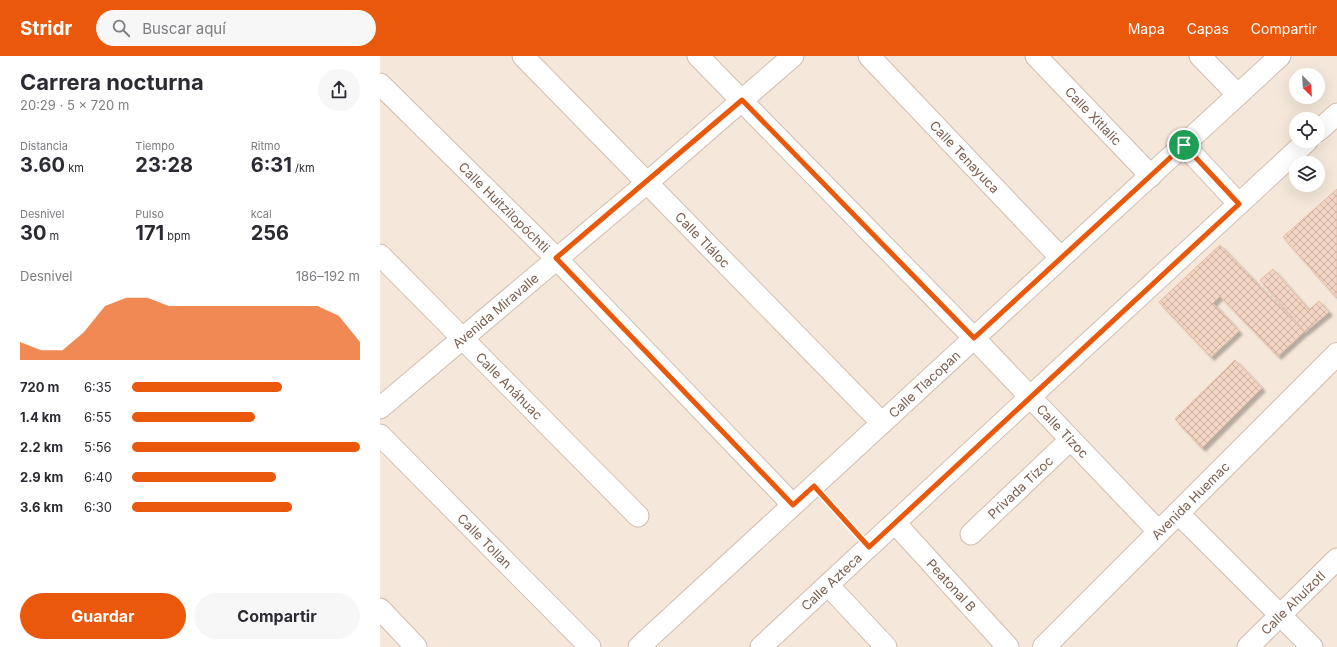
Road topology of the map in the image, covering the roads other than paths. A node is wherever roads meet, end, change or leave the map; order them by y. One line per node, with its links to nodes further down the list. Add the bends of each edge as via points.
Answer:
1 (523, 56): 16 (street, Calle Tláloc)
2 (698, 56): 10 (street, Calle Tízoc)
3 (793, 56): 10 (street, Avenida Miravalle)
4 (869, 56): 20 (street, Calle Tenayuca)
5 (1036, 56): 15 (street, Calle Xitlalic)
6 (1200, 56): 9 (street)
7 (1280, 56): 9 (street, Calle Tlacopan)
8 (380, 84): 19 (street, Calle Huitzilopóchtli)
9 (1238, 95): 13 (street, Calle Tlacopan)
10 (742, 100): 16 (street, Avenida Miravalle); 21 (street, Calle Tízoc)
11 (1337, 114): 12 (street)
12 (1325, 125)
13 (1184, 145): 15 (street, Calle Tlacopan); 17 (street)
14 (1300, 148): 17 (street, Calle Azteca)
15 (1151, 176): 20 (street, Calle Tlacopan)
16 (648, 182): 19 (street, Avenida Miravalle); 26 (street, Calle Tláloc)
17 (1239, 204): 24 (street, Calle Azteca)
18 (380, 255): 22 (street, Calle Anáhuac)
19 (556, 258): 22 (street, Avenida Miravalle); 29 (street, Calle Huitzilopóchtli)
20 (1061, 258): 21 (street, Calle Tlacopan)
21 (974, 338): 24 (street, Calle Tízoc); 26 (street, Calle Tlacopan)
22 (463, 339): 25 (street, Avenida Miravalle); 31 (street, Calle Anáhuac)
23 (1337, 354): 30 (street, Avenida Huemac)
24 (1030, 397): 28 (street, Calle Tízoc); 32 (street, Calle Azteca)
25 (380, 408)
26 (882, 423): 29 (street, Calle Tlacopan)
27 (380, 435): 40 (street, Calle Tollan)
28 (1070, 440): 33 (street, Calle Tízoc); 34 (street, Privada Tízoc)
29 (793, 505): 41 (street, Calle Tlacopan)
30 (1178, 513): 33 (street, Avenida Huemac); 38 (street)
31 (638, 516)
32 (895, 523): 36 (street, Calle Azteca); 44 (street, Peatonal B)
33 (1159, 532): 45 (street, Avenida Huemac)
34 (971, 534)
35 (1337, 559): 38 (street, Calle Ahuízotl)
36 (828, 585): 42 (street, Calle Azteca); 43 (street)
37 (380, 609): 39 (street)
38 (1280, 615): 46 (street, Calle Ahuízotl); 47 (street)
39 (416, 647)
40 (590, 647)
41 (639, 647)
42 (761, 647)
43 (886, 647)
44 (1008, 647)
45 (1044, 647)
46 (1248, 647)
47 (1312, 647)

